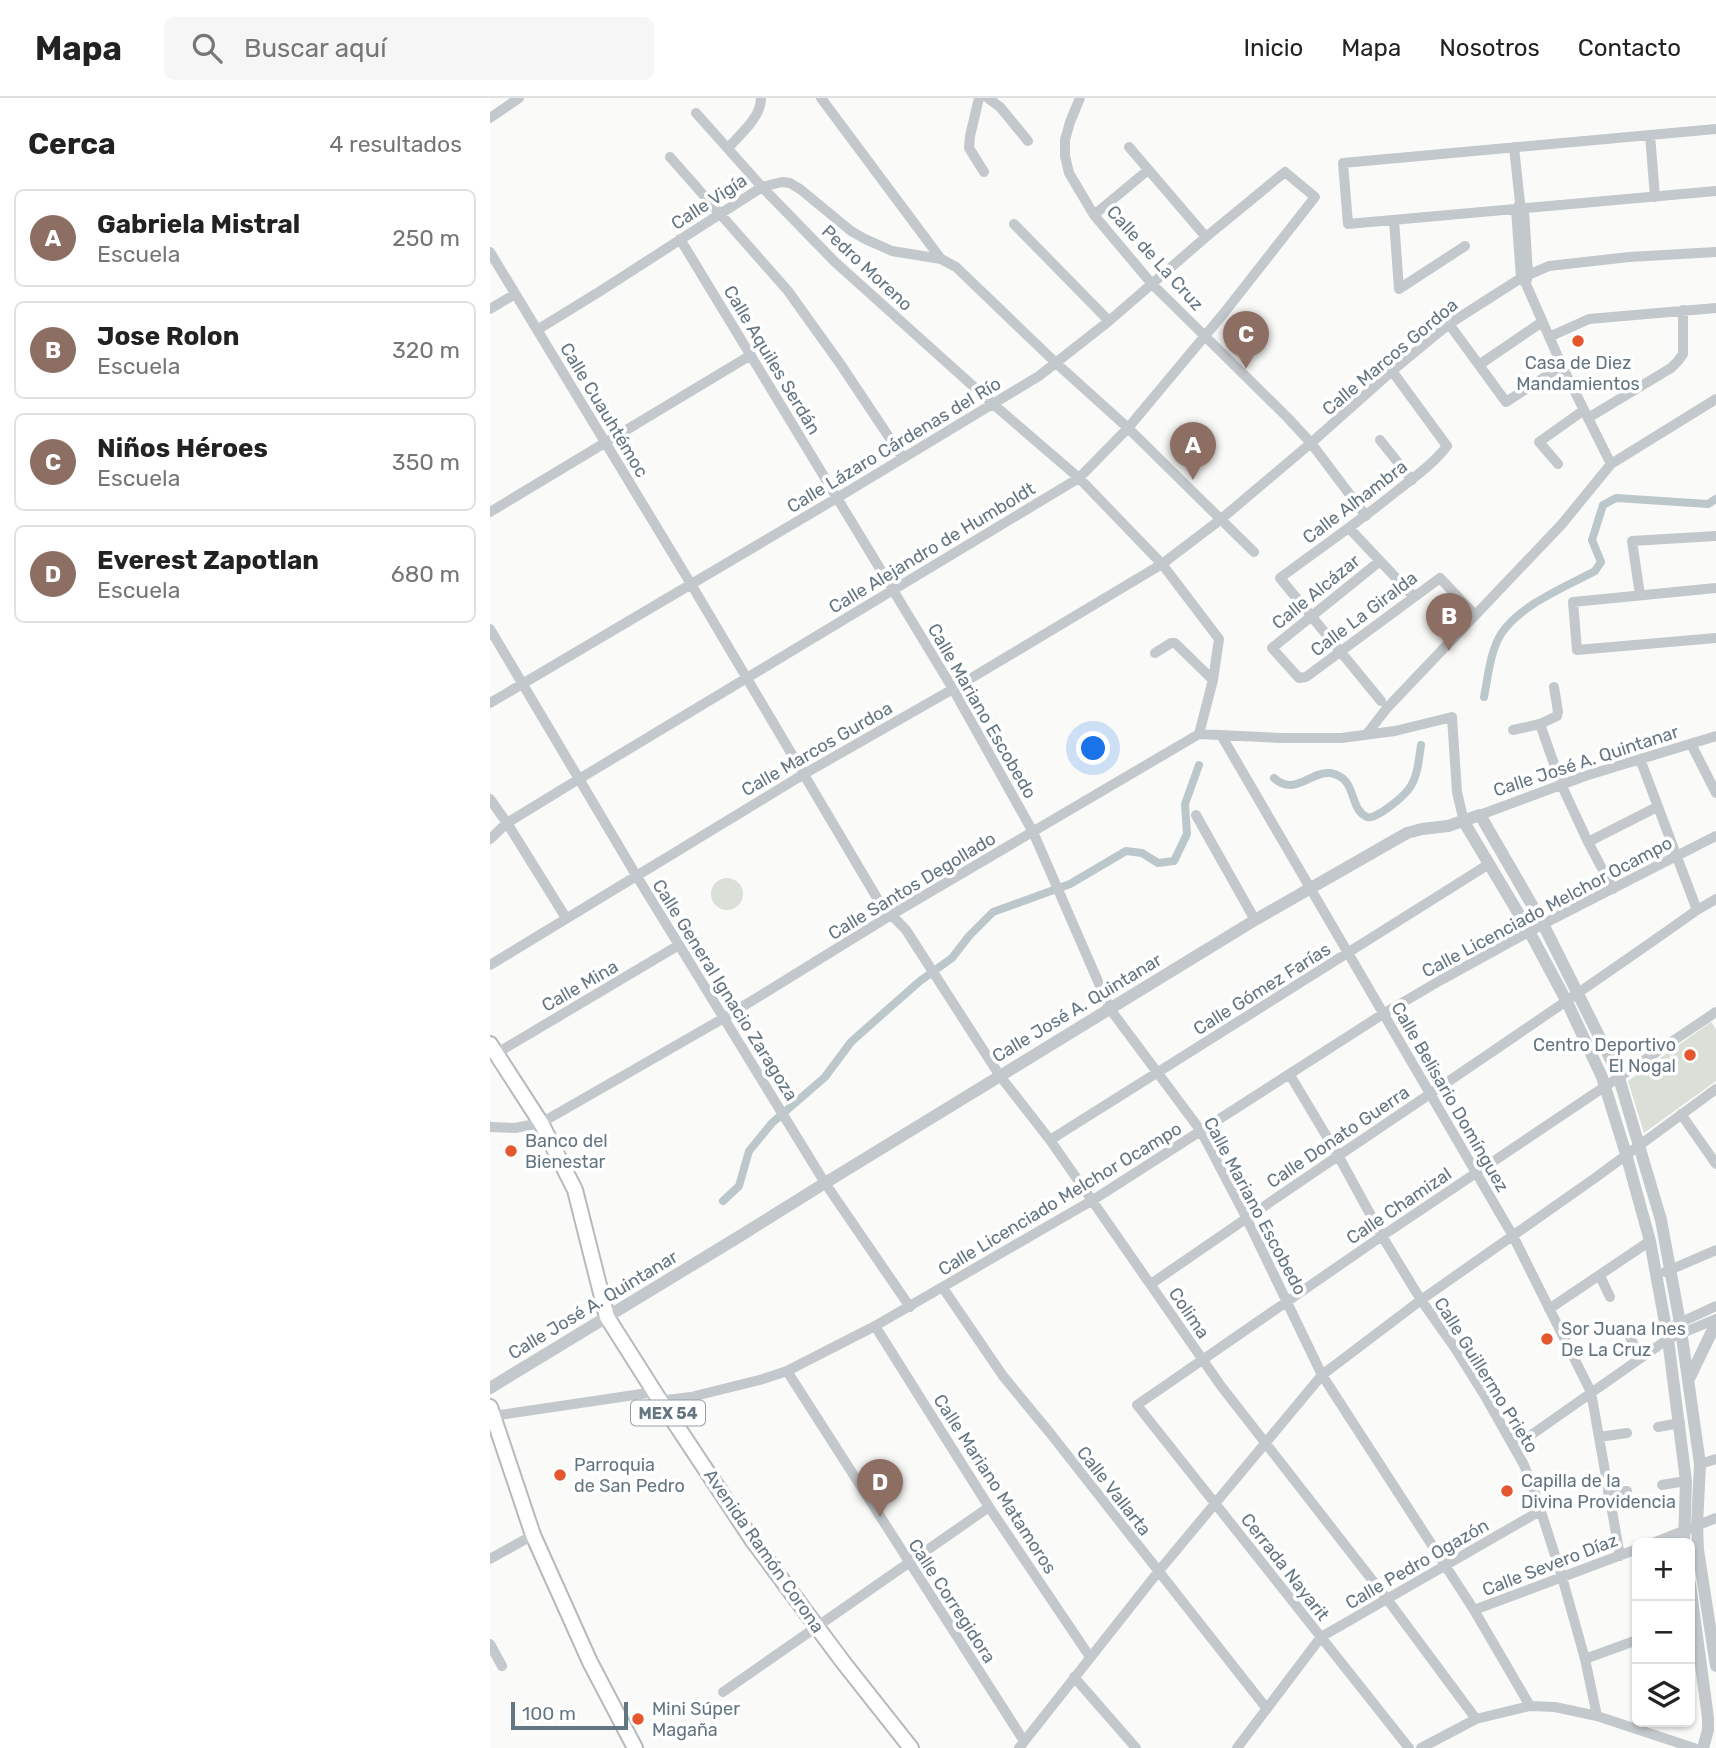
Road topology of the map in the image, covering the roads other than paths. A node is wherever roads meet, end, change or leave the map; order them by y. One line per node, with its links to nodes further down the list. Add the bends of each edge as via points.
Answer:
1 (519, 98): 8 (street)
2 (761, 98): 14 (street, via 757,115)
3 (821, 98): 32 (street)
4 (979, 98): 17 (street, via 970,148)
5 (988, 98): 11 (street)
6 (1080, 98): 24 (street, Calle de La Cruz, via 1065,140 1065,156 1069,173)
7 (696, 113): 14 (street, Pedro Moreno)
8 (490, 118)
9 (1716, 129): 10 (street)
10 (1650, 135): 13 (street); 21 (street)
11 (1028, 141)
12 (1129, 147): 16 (street)
13 (1514, 147): 22 (street); 25 (street, via 1343,163 1348,224)
14 (728, 148): 19 (street, Pedro Moreno)
15 (670, 157): 23 (street)
16 (1148, 170): 24 (street); 27 (street)
17 (984, 172)
18 (1285, 172): 27 (street, Calle Lázaro Cárdenas del Río); 43 (street, Calle Alejandro de Humboldt, via 1315,197)
19 (762, 187): 23 (street, Calle Vigía); 32 (street, Calle Vigía, via 790,183 865,239 892,251); 51 (street, Pedro Moreno, via 835,262)
20 (1716, 191): 21 (street)
21 (1655, 197): 22 (street)
22 (1520, 208): 25 (street); 33 (street)
23 (720, 213): 28 (street, Calle Vigía); 57 (street, via 788,291)
24 (1094, 215): 34 (street, Calle de La Cruz)
25 (1394, 220): 29 (street, via 1399,289)
26 (1014, 224): 39 (street)
27 (1206, 237): 34 (street, Calle Lázaro Cárdenas del Río)
28 (680, 239): 42 (street, Calle Vigía); 45 (street, Calle Aquiles Serdán)
29 (1465, 246)
30 (490, 252): 35 (street, Calle Cuauhtémoc)
31 (1716, 252): 33 (street, Calle Marcos Gordoa, via 1559,264 1543,267)
32 (942, 259): 46 (street, via 956,267)
33 (1525, 279): 40 (street); 41 (street, Calle Marcos Gordoa)
34 (1152, 284): 39 (street, Calle Lázaro Cárdenas del Río); 43 (street, Calle de La Cruz)
35 (515, 294): 37 (street); 42 (street, Calle Cuauhtémoc)
36 (1716, 308): 38 (street)
37 (490, 309)
38 (1683, 310): 44 (street, via 1589,318); 52 (street, via 1683,354 1678,361)
39 (1109, 321): 46 (street, Calle Lázaro Cárdenas del Río)
40 (1542, 322): 44 (street); 47 (street)
41 (1449, 324): 47 (street); 49 (street, Calle Marcos Gordoa)
42 (537, 330): 55 (street, Calle Cuauhtémoc)
43 (1206, 336): 53 (street, Calle Alejandro de Humboldt); 56 (street, Calle de La Cruz)
44 (1549, 337): 48 (street)
45 (751, 355): 55 (street); 62 (street, Calle Aquiles Serdán)
46 (1056, 363): 51 (street, Calle Lázaro Cárdenas del Río); 53 (street)
47 (1479, 365): 48 (street, via 1506,402)
48 (1562, 366): 52 (street)
49 (1392, 371): 56 (street, Calle Marcos Gordoa); 61 (street, Calle Alhambra, via 1447,446)
50 (1714, 403): 59 (street)
51 (993, 404): 57 (street, Calle Lázaro Cárdenas del Río); 60 (street)
52 (1586, 414): 58 (street, via 1539,442); 59 (street)
53 (1128, 428): 60 (street, Calle Alejandro de Humboldt); 65 (street)
54 (1380, 440): 61 (street)
55 (604, 442): 63 (street); 71 (street, Calle Cuauhtémoc)
56 (1311, 443): 64 (street, Calle de La Cruz); 65 (street, Calle Marcos Gordoa)
57 (903, 458): 62 (street, Calle Lázaro Cárdenas del Río)
58 (1558, 464)
59 (1611, 464): 76 (street, via 1562,524)
60 (1079, 478): 70 (street); 73 (street, Calle Alejandro de Humboldt)
61 (1412, 480): 64 (street, Calle Alhambra)
62 (837, 498): 71 (street, Calle Lázaro Cárdenas del Río); 73 (street, Calle Mariano Escobedo)
63 (490, 512)
64 (1366, 516): 66 (street, Calle Alhambra)
65 (1220, 520): 68 (street); 70 (street, Calle Marcos Gordoa)
66 (1349, 528): 69 (street); 77 (street, Calle Alhambra, via 1280,578)
67 (1716, 536): 74 (street, via 1632,541)
68 (1254, 552)
69 (1380, 561): 75 (street); 77 (street, Calle Alcázar)
70 (1161, 564): 84 (street, via 1219,639); 87 (street, Calle Marcos Gurdoa)
71 (691, 584): 82 (street, Calle Cuauhtémoc); 85 (street, Calle Lázaro Cárdenas del Río)
72 (1716, 588): 74 (street)
73 (892, 590): 82 (street, Calle Alejandro de Humboldt); 87 (street, Calle Mariano Escobedo)
74 (1640, 595): 79 (street, via 1573,602 1577,650)
75 (1414, 597): 76 (street, Calle La Giralda, via 1440,578); 80 (street, Calle La Giralda)
76 (1475, 615): 94 (street)
77 (1311, 616): 80 (street); 83 (street, Calle Alcázar, via 1272,648)
78 (490, 629): 85 (street, Calle General Ignacio Zaragoza)
79 (1716, 638)
80 (1340, 652): 83 (street, Calle La Giralda); 88 (street)
81 (1155, 653): 84 (street, via 1175,643)
82 (746, 678): 98 (street, Calle Cuauhtémoc); 99 (street, Calle Alejandro de Humboldt)
83 (1298, 678)
84 (1213, 680): 92 (street)
85 (522, 684): 89 (street, Calle Lázaro Cárdenas del Río); 99 (street, Calle General Ignacio Zaragoza)
86 (1554, 687): 90 (street, via 1557,716)
87 (953, 689): 98 (street, Calle Marcos Gurdoa); 108 (street, Calle Mariano Escobedo)
88 (1381, 701)
89 (490, 703)
90 (1540, 724): 91 (street); 100 (street)
91 (1513, 730)
92 (1199, 734): 93 (street); 108 (street, Calle Santos Degollado)
93 (1221, 735): 94 (street); 115 (street, Calle Belisario Domínguez)
94 (1366, 735): 106 (street, via 1452,717 1457,792)
95 (1716, 736): 96 (street, Calle José A. Quintanar)
96 (1691, 744): 97 (street, Calle José A. Quintanar); 101 (street)
97 (1640, 759): 100 (street, Calle José A. Quintanar); 103 (street)
98 (804, 774): 114 (street, Calle Marcos Gurdoa); 119 (street, Colima)
99 (579, 779): 107 (street, Calle Alejandro de Humboldt); 114 (street, Calle General Ignacio Zaragoza)
100 (1561, 784): 105 (street, Calle José A. Quintanar); 111 (street)
101 (1716, 793)
102 (490, 799): 107 (street)
103 (1657, 807): 111 (street); 112 (street)
104 (1196, 815): 121 (street)
105 (1480, 815): 106 (street, Calle José A. Quintanar); 122 (street)
106 (1464, 822): 113 (street); 115 (street, Calle José A. Quintanar, via 1407,833)
107 (507, 823): 110 (street, Calle Alejandro de Humboldt); 120 (street)
108 (1033, 832): 119 (street, Calle Santos Degollado); 129 (street, Calle Mariano Escobedo)
109 (1716, 836): 112 (street, Calle Licenciado Melchor Ocampo)
110 (490, 838)
111 (1588, 842): 116 (street)
112 (1676, 857): 116 (street, Calle Licenciado Melchor Ocampo); 118 (street)
113 (1489, 864): 123 (street); 125 (street, Calle Gómez Farías)
114 (636, 875): 120 (street, Calle Marcos Gurdoa); 124 (street, Calle General Ignacio Zaragoza)
115 (1310, 888): 121 (street, Calle José A. Quintanar); 125 (street, Calle Belisario Domínguez)
116 (1613, 889): 122 (street, Calle Licenciado Melchor Ocampo)
117 (1716, 899): 118 (street, Calle Donato Guerra)
118 (1697, 910): 127 (street, Calle Donato Guerra)
119 (891, 915): 132 (street, Calle Santos Degollado); 136 (street, Colima, via 906,930)
120 (566, 918): 126 (street, Calle Marcos Gurdoa)
121 (1255, 920): 129 (street, Calle José A. Quintanar)
122 (1543, 924): 123 (street, Calle Licenciado Melchor Ocampo); 127 (street)
123 (1529, 931): 128 (street); 131 (street, Calle Licenciado Melchor Ocampo)
124 (679, 945): 132 (street, Calle General Ignacio Zaragoza); 133 (street, Calle Mina)
125 (1348, 953): 131 (street, Calle Belisario Domínguez); 134 (street, Calle Gómez Farías)
126 (490, 965)
127 (1579, 994): 128 (street, Calle Donato Guerra); 137 (street)
128 (1567, 1002): 138 (street); 140 (street, Calle Donato Guerra)
129 (1110, 1009): 134 (street, Calle Mariano Escobedo); 136 (street, Calle José A. Quintanar)
130 (1716, 1012): 137 (street, Calle Chamizal)
131 (1383, 1014): 135 (street, Calle Licenciado Melchor Ocampo); 140 (street, Calle Belisario Domínguez)
132 (724, 1018): 142 (street, Calle Santos Degollado); 151 (street, Calle General Ignacio Zaragoza)
133 (493, 1048): 142 (main road, Avenida Ramón Corona / MEX 54)
134 (1158, 1073): 144 (street, Calle Mariano Escobedo); 145 (street, Calle Gómez Farías)
135 (1290, 1075): 144 (street, Calle Licenciado Melchor Ocampo); 148 (street, Calle Guillermo Prieto)
136 (1000, 1076): 145 (street, Colima); 151 (street, Calle José A. Quintanar)
137 (1619, 1078): 138 (street, Calle Chamizal); 146 (street)
138 (1605, 1087): 147 (street); 150 (street, Calle Chamizal)
139 (1716, 1089): 141 (street)
140 (1430, 1094): 148 (street, Calle Donato Guerra); 150 (street, Calle Belisario Domínguez)
141 (1681, 1114): 146 (street); 149 (street)
142 (541, 1123): 143 (street, Calle Santos Degollado); 169 (main road, Avenida Ramón Corona / MEX 54, via 576,1190)
143 (490, 1127)
144 (1201, 1131): 152 (street, Calle Licenciado Melchor Ocampo); 153 (street, Calle Mariano Escobedo)
145 (1050, 1140): 152 (street, Colima)
146 (1639, 1145): 147 (street); 158 (street)
147 (1626, 1154): 155 (street); 156 (street)
148 (1339, 1157): 153 (street, Calle Donato Guerra); 154 (street, Calle Guillermo Prieto)
149 (1716, 1164)
150 (1476, 1173): 154 (street, Calle Chamizal); 155 (street, Calle Belisario Domínguez)
151 (825, 1183): 167 (street, Calle General Ignacio Zaragoza); 169 (street, Calle José A. Quintanar)
152 (1093, 1200): 161 (street, Colima); 162 (street, Calle Licenciado Melchor Ocampo)
153 (1246, 1217): 161 (street, Calle Donato Guerra); 165 (street, Calle Mariano Escobedo)
154 (1382, 1236): 164 (street, Calle Guillermo Prieto); 165 (street, Calle Chamizal)
155 (1513, 1236): 164 (street); 168 (street, Calle Belisario Domínguez)
156 (1650, 1241): 159 (street); 160 (street)
157 (1716, 1250): 158 (street)
158 (1671, 1270): 160 (street); 172 (street)
159 (1600, 1276): 163 (street); 168 (street)
160 (1657, 1276): 173 (street)
161 (1150, 1284): 176 (street, Colima)
162 (943, 1288): 167 (street, Calle Licenciado Melchor Ocampo); 211 (street, Calle Vallarta, via 1018,1396)
163 (1610, 1297)
164 (1421, 1300): 178 (street); 190 (street, Calle Guillermo Prieto)
165 (1287, 1301): 176 (street, Calle Chamizal); 178 (street, Calle Mariano Escobedo)
166 (1716, 1306): 172 (street)
167 (910, 1307): 171 (street, Calle Licenciado Melchor Ocampo)
168 (1549, 1308): 181 (street, Calle Belisario Domínguez)
169 (607, 1317): 180 (street, Calle José A. Quintanar); 182 (main road, Avenida Ramón Corona / MEX 54)
170 (1716, 1321): 172 (street); 179 (street)
171 (876, 1326): 177 (street, Calle Licenciado Melchor Ocampo); 200 (street, Calle Mariano Matamoros)
172 (1681, 1328): 173 (street); 179 (street)
173 (1667, 1333): 175 (street); 185 (street)
174 (1629, 1335): 175 (street)
175 (1640, 1358): 181 (street)
176 (1202, 1359): 183 (street, Calle Chamizal); 189 (street, Colima)
177 (787, 1371): 182 (street, Calle Licenciado Melchor Ocampo, via 691,1397 666,1400); 209 (street, Calle Corregidora)
178 (1322, 1374): 189 (street); 210 (street, Calle Mariano Escobedo)
179 (1689, 1379): 192 (street)
180 (490, 1388)
181 (1591, 1392): 188 (street, Calle Belisario Domínguez); 190 (street)
182 (657, 1396): 184 (street, Calle Licenciado Melchor Ocampo, via 648,1393); 216 (main road, Avenida Ramón Corona / MEX 54, via 753,1541)
183 (1137, 1405): 199 (street, Cerrada Nayarit)
184 (491, 1411): 204 (main road)
185 (1680, 1423): 186 (street); 193 (street)
186 (1658, 1427)
187 (1627, 1433): 188 (street)
188 (1599, 1437): 196 (street, Calle Belisario Domínguez)
189 (1265, 1443): 199 (street); 213 (street, Colima)
190 (1514, 1447): 201 (street, Calle Guillermo Prieto)
191 (1716, 1459): 192 (street)
192 (1700, 1464): 197 (street)
193 (1686, 1481): 194 (street); 198 (street)
194 (1662, 1485)
195 (1627, 1490): 196 (street)
196 (1608, 1492): 207 (street, Calle Belisario Domínguez)
197 (1699, 1494): 198 (street); 203 (street)
198 (1686, 1496): 205 (street)
199 (1215, 1504): 211 (street); 217 (street, Cerrada Nayarit)
200 (989, 1507): 209 (street); 221 (street, Calle Mariano Matamoros)
201 (1540, 1511): 210 (street, Calle Pedro Ogazón); 212 (street, Calle Guillermo Prieto)
202 (1716, 1518): 203 (street)
203 (1698, 1525): 205 (street); 220 (street)
204 (533, 1535): 208 (street); 233 (main road)
205 (1684, 1538)
206 (1632, 1551): 207 (street, Calle Severo Díaz)
207 (1619, 1556): 212 (street, Calle Severo Díaz)
208 (490, 1559)
209 (910, 1564): 216 (street); 232 (street, Calle Corregidora)
210 (1445, 1566): 213 (street, Calle Pedro Ogazón); 215 (street, Calle Mariano Escobedo)
211 (1158, 1572): 221 (street); 228 (street, Calle Vallarta)
212 (1562, 1577): 215 (street, Calle Severo Díaz); 222 (street, Calle Guillermo Prieto)
213 (1387, 1599): 217 (street, Calle Pedro Ogazón); 230 (street, Colima)
214 (1693, 1601): 231 (street)
215 (1474, 1610): 227 (street, Calle Mariano Escobedo)
216 (817, 1627): 226 (street); 234 (main road, Avenida Ramón Corona / MEX 54)
217 (1321, 1637): 228 (street, Calle Pedro Ogazón); 237 (street, Cerrada Nayarit)
218 (1632, 1642): 222 (street)
219 (490, 1644): 223 (street)
220 (1715, 1649): 224 (street)
221 (1090, 1657): 225 (street)
222 (1585, 1659): 229 (street, Calle Guillermo Prieto)
223 (502, 1666)
224 (1716, 1666)
225 (1074, 1677): 232 (street); 235 (street)
226 (723, 1692)
227 (1530, 1706): 229 (street); 230 (street)
228 (1267, 1709): 236 (street, Calle Pedro Ogazón)
229 (1597, 1716): 239 (street)
230 (1476, 1719): 238 (street)
231 (1712, 1724): 240 (street)
232 (1022, 1745)
233 (635, 1748)
234 (911, 1748)
235 (1136, 1748)
236 (1237, 1748)
237 (1409, 1748)
238 (1421, 1748)
239 (1694, 1748)
240 (1703, 1748)

